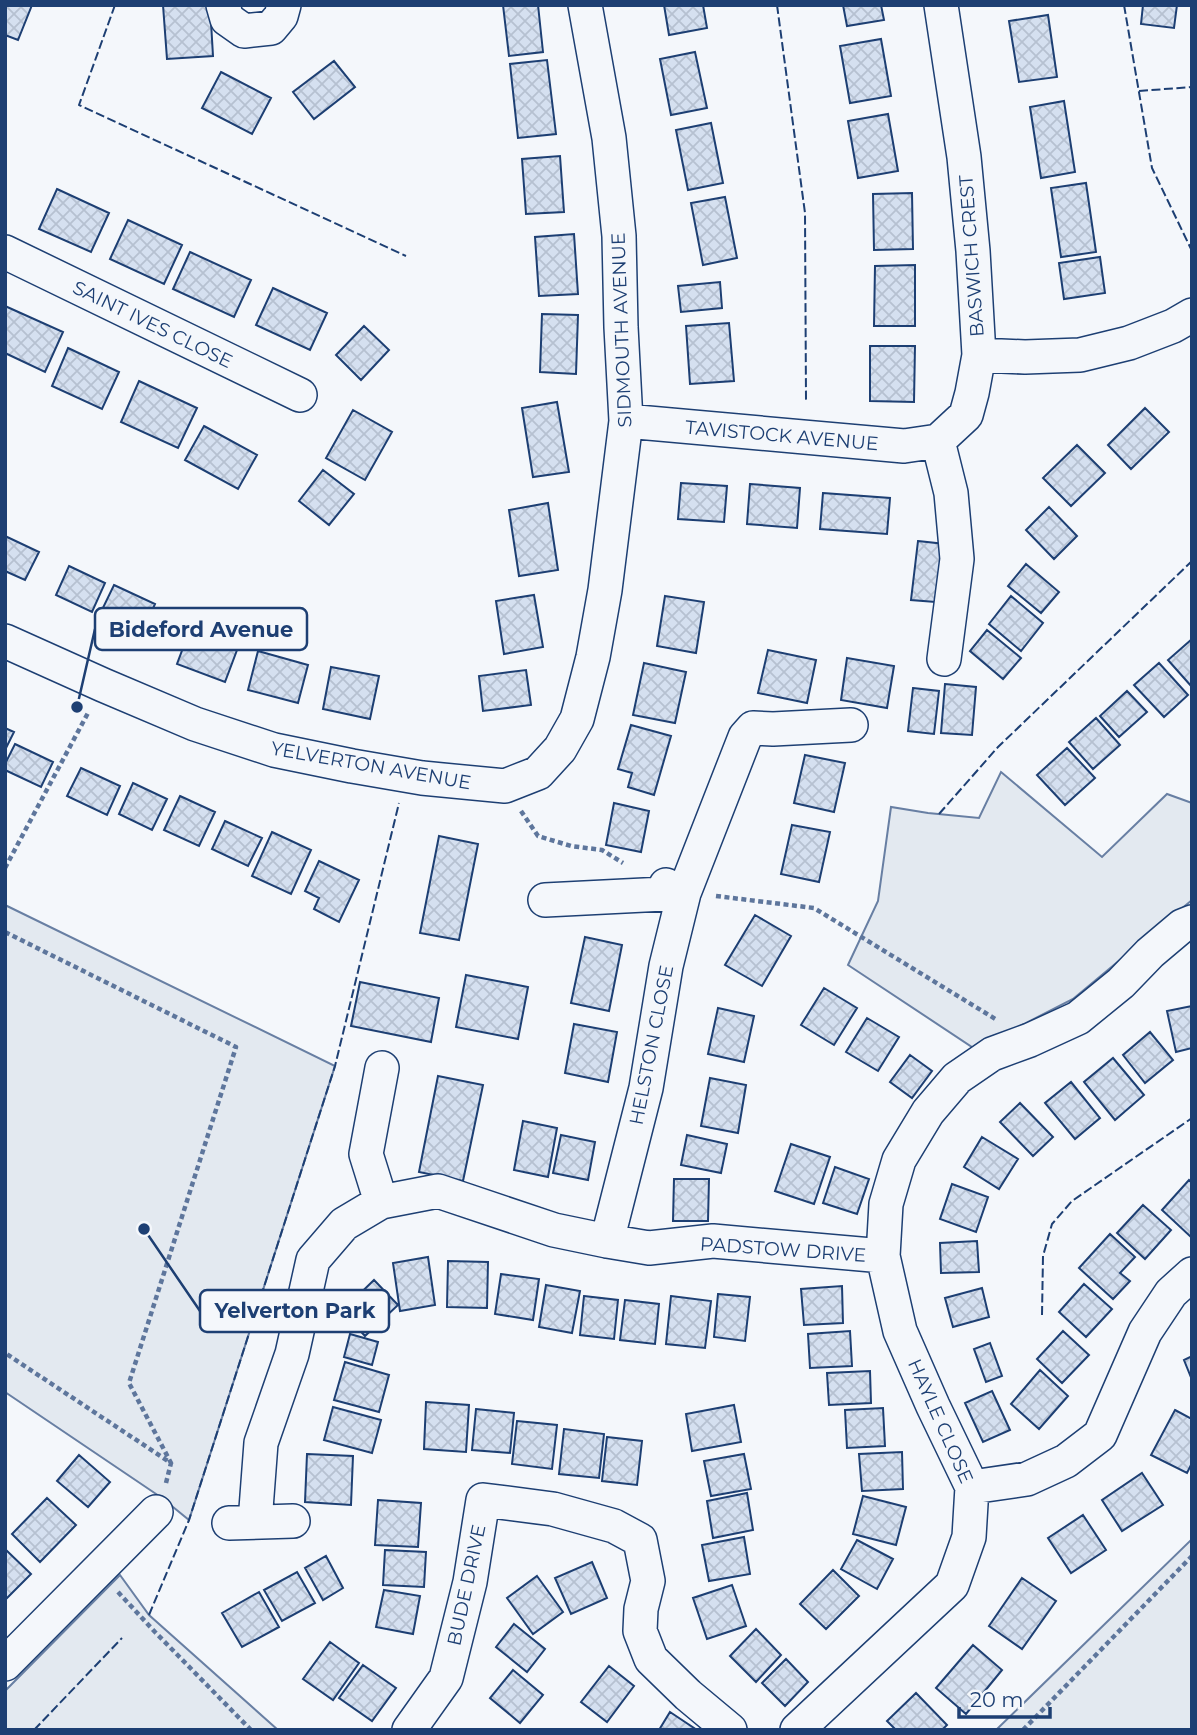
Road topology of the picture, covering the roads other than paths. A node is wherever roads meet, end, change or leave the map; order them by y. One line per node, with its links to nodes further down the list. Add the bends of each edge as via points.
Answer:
1 (223, 5): 2 (street, via 227,19 244,31 271,28)
2 (284, 5)
3 (585, 5): 9 (street, SIDMOUTH AVENUE, via 617,212)
4 (941, 5): 7 (street, BASWICH CREST, via 964,157)
5 (5, 253): 8 (street, SAINT IVES CLOSE)
6 (1192, 315): 7 (street, via 1129,343 1080,355)
7 (979, 355): 10 (street, BASWICH CREST, via 966,415)
8 (300, 396)
9 (626, 421): 10 (street, TAVISTOCK AVENUE, via 904,446); 14 (street, SIDMOUTH AVENUE, via 605,590 577,719 560,749 538,773)
10 (938, 441): 12 (street, via 951,493 957,559)
11 (5, 641): 14 (street, YELVERTON AVENUE, via 195,724 274,750 422,778)
12 (944, 659)
13 (851, 725): 16 (street, HELSTON CLOSE, via 753,727 745,737)
14 (505, 786)
15 (642, 875): 16 (street)
16 (684, 893): 17 (street); 21 (street, HELSTON CLOSE, via 666,966 646,1088)
17 (545, 900)
18 (1192, 922): 22 (street, HAYLE CLOSE, via 1078,1018 992,1054 957,1078 928,1112 899,1160 886,1204)
19 (382, 1068): 20 (street, via 366,1154)
20 (381, 1202): 21 (street, PADSTOW DRIVE, via 438,1191 554,1230); 26 (street, PADSTOW DRIVE, via 344,1224 313,1261 292,1354 261,1443 242,1522)
21 (607, 1241): 22 (street, PADSTOW DRIVE, via 649,1248 713,1241)
22 (883, 1256): 24 (street, HAYLE CLOSE, via 900,1331)
23 (1192, 1274): 24 (street, via 1171,1293 1145,1332 1100,1435 1066,1461 1027,1479)
24 (972, 1487): 30 (street, HAYLE CLOSE, via 968,1537 952,1585)
25 (156, 1512): 27 (street)
26 (293, 1521)
27 (5, 1664)
28 (409, 1730): 29 (street, BUDE DRIVE, via 446,1678 470,1582 483,1500 553,1509 614,1526 640,1540 648,1581 640,1631 652,1659)
29 (730, 1730)
30 (797, 1730)

